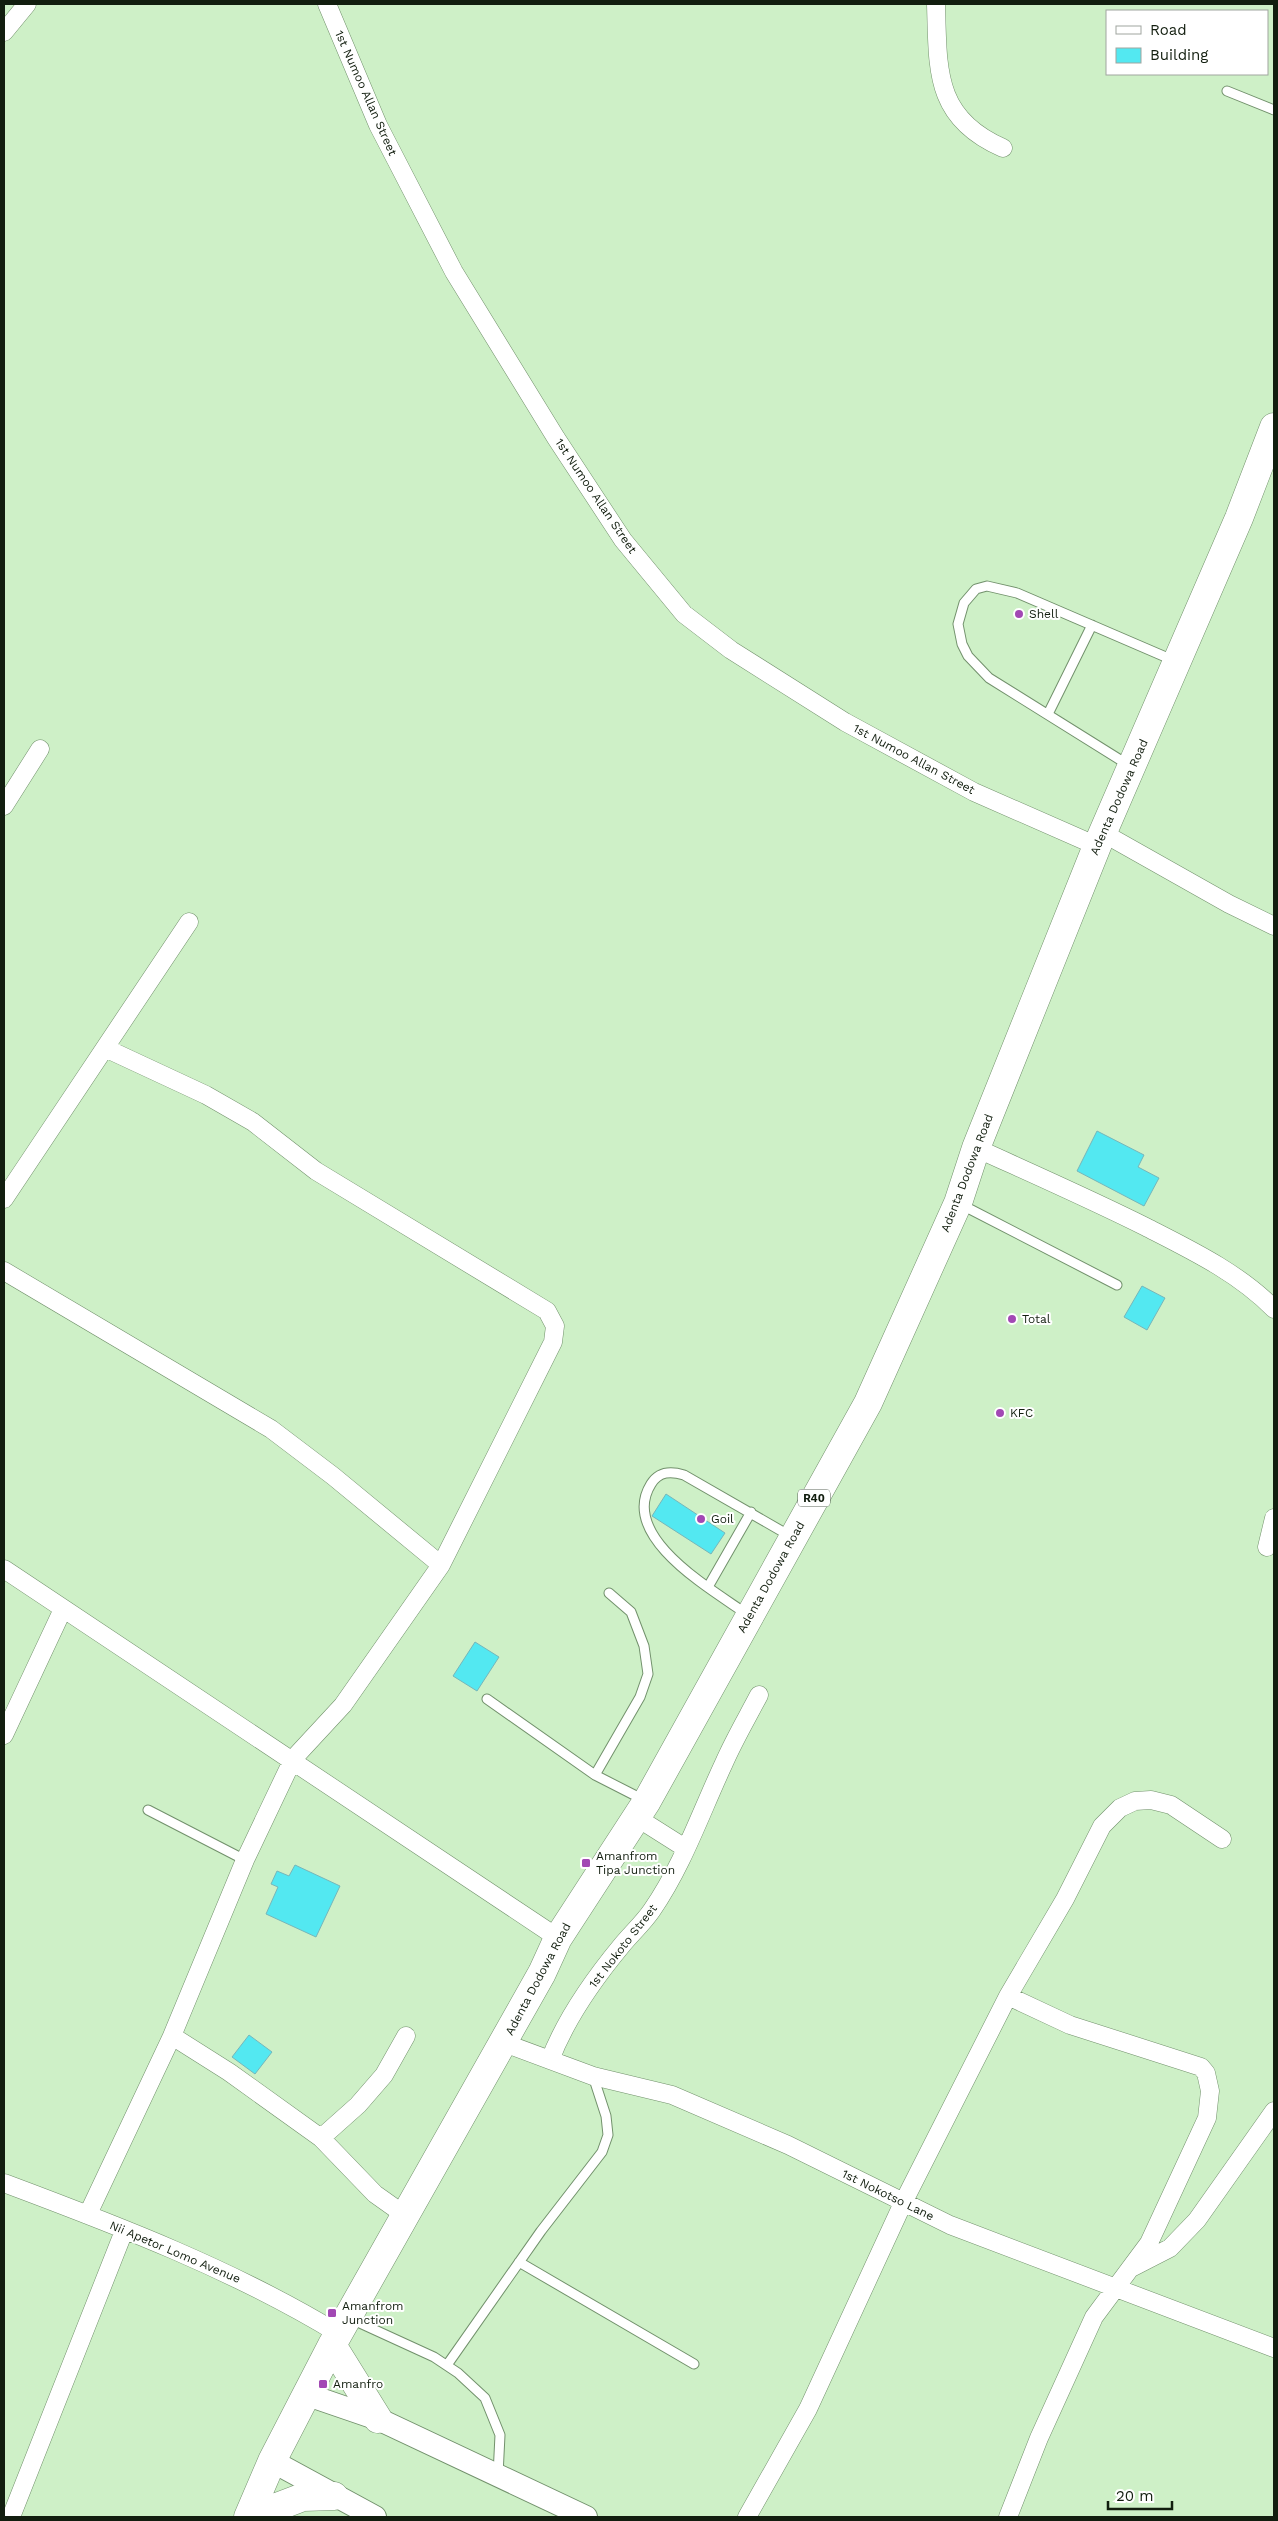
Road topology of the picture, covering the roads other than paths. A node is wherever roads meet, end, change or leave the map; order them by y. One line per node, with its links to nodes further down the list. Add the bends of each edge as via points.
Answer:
1 (27, 4): 4 (street)
2 (327, 4): 15 (street, 1st Numoo Allan Street, via 378,125 454,272 623,540 684,614 731,650 845,722 974,792)
3 (936, 4): 7 (street, via 937,56 942,86 966,127 983,140)
4 (4, 32)
5 (1227, 91): 6 (lane)
6 (1274, 110)
7 (1004, 148)
8 (1274, 427): 10 (main road, Adenta Dodowa Road / R40)
9 (1092, 625): 10 (lane); 11 (lane); 11 (lane, via 1017,594 987,586 976,589 964,603 958,624 968,656 989,678)
10 (1177, 662): 13 (main road, Adenta Dodowa Road / R40)
11 (1048, 714): 13 (lane)
12 (40, 749): 14 (street)
13 (1132, 767): 15 (main road, Adenta Dodowa Road / R40)
14 (4, 806)
15 (1100, 839): 17 (street, 1st Numoo Allan Street); 19 (main road, Adenta Dodowa Road / R40)
16 (189, 922): 18 (street)
17 (1274, 926)
18 (105, 1048): 20 (street); 29 (street, via 206,1095 253,1122 316,1171 547,1311 555,1326 553,1342)
19 (976, 1148): 21 (main road, Adenta Dodowa Road / R40); 24 (street, via 1078,1193 1201,1256)
20 (4, 1199)
21 (958, 1203): 23 (lane); 27 (main road, Adenta Dodowa Road / R40, via 868,1403)
22 (4, 1271): 29 (street, via 271,1429)
23 (1117, 1285)
24 (1274, 1309)
25 (751, 1512): 27 (lane); 31 (lane); 31 (lane, via 672,1471 658,1475 650,1485 643,1505 649,1527 660,1547)
26 (1274, 1518): 28 (street)
27 (793, 1537): 34 (main road, Adenta Dodowa Road / R40)
28 (1267, 1547)
29 (441, 1565): 38 (street, via 343,1705)
30 (4, 1570): 33 (street)
31 (708, 1586): 34 (lane)
32 (609, 1593): 39 (lane, via 631,1612 644,1646 648,1674 640,1697)
33 (62, 1610): 37 (street); 38 (street)
34 (750, 1617): 40 (main road, Adenta Dodowa Road / R40)
35 (759, 1695): 43 (street, 1st Nokoto Street)
36 (486, 1699): 39 (lane)
37 (4, 1734)
38 (293, 1759): 44 (street); 45 (street)
39 (595, 1774): 40 (lane)
40 (642, 1809): 43 (street); 45 (main road, Adenta Dodowa Road / R40)
41 (148, 1810): 44 (lane)
42 (1222, 1840): 46 (street, via 1171,1805 1152,1800 1135,1801 1120,1808 1102,1826 1065,1899)
43 (686, 1848): 50 (street, 1st Nokoto Street, via 652,1910 580,2002 561,2032)
44 (245, 1860): 47 (street)
45 (558, 1938): 49 (main road, Adenta Dodowa Road / R40)
46 (1008, 1996): 55 (street); 60 (street, via 1070,2025 1201,2067 1206,2073 1210,2091 1207,2118 1149,2243)
47 (172, 2036): 53 (street); 56 (street)
48 (406, 2036): 53 (street, via 384,2075 358,2105)
49 (504, 2043): 50 (street, 1st Nokotso Lane); 57 (main road, Adenta Dodowa Road / R40)
50 (550, 2060): 51 (street, 1st Nokotso Lane)
51 (593, 2076): 55 (street, 1st Nokotso Lane, via 672,2095 788,2145); 59 (lane, via 606,2116 608,2135 602,2152)
52 (1274, 2111): 60 (street, via 1197,2220 1170,2248)
53 (321, 2138): 57 (street, via 375,2194)
54 (4, 2183): 56 (street, Nii Apetor Lomo Avenue)
55 (904, 2203): 61 (street, 1st Nokotso Lane, via 950,2225); 75 (street, via 808,2410)
56 (88, 2214): 58 (street, Nii Apetor Lomo Avenue)
57 (406, 2216): 62 (main road, Adenta Dodowa Road / R40)
58 (124, 2231): 62 (street, Nii Apetor Lomo Avenue, via 242,2280); 71 (street)
59 (519, 2262): 64 (lane); 65 (lane)
60 (1133, 2267): 61 (street)
61 (1114, 2288): 63 (street, 1st Nokotso Lane); 76 (street, via 1094,2317 1039,2438)
62 (340, 2332): 65 (lane); 66 (main road, Adenta Dodowa Road / R40); 67 (main road)
63 (1274, 2348)
64 (694, 2364)
65 (447, 2365): 69 (lane, via 486,2398 500,2435)
66 (308, 2395): 67 (street); 68 (main road, Adenta Dodowa Road / R40)
67 (378, 2419): 69 (street)
68 (272, 2461): 70 (street); 72 (main road, Adenta Dodowa Road / R40)
69 (498, 2476): 74 (street)
70 (334, 2496): 72 (main road, via 303,2497); 73 (street)
71 (11, 2517)
72 (250, 2517)
73 (375, 2517)
74 (586, 2517)
75 (747, 2517)
76 (1008, 2517)

